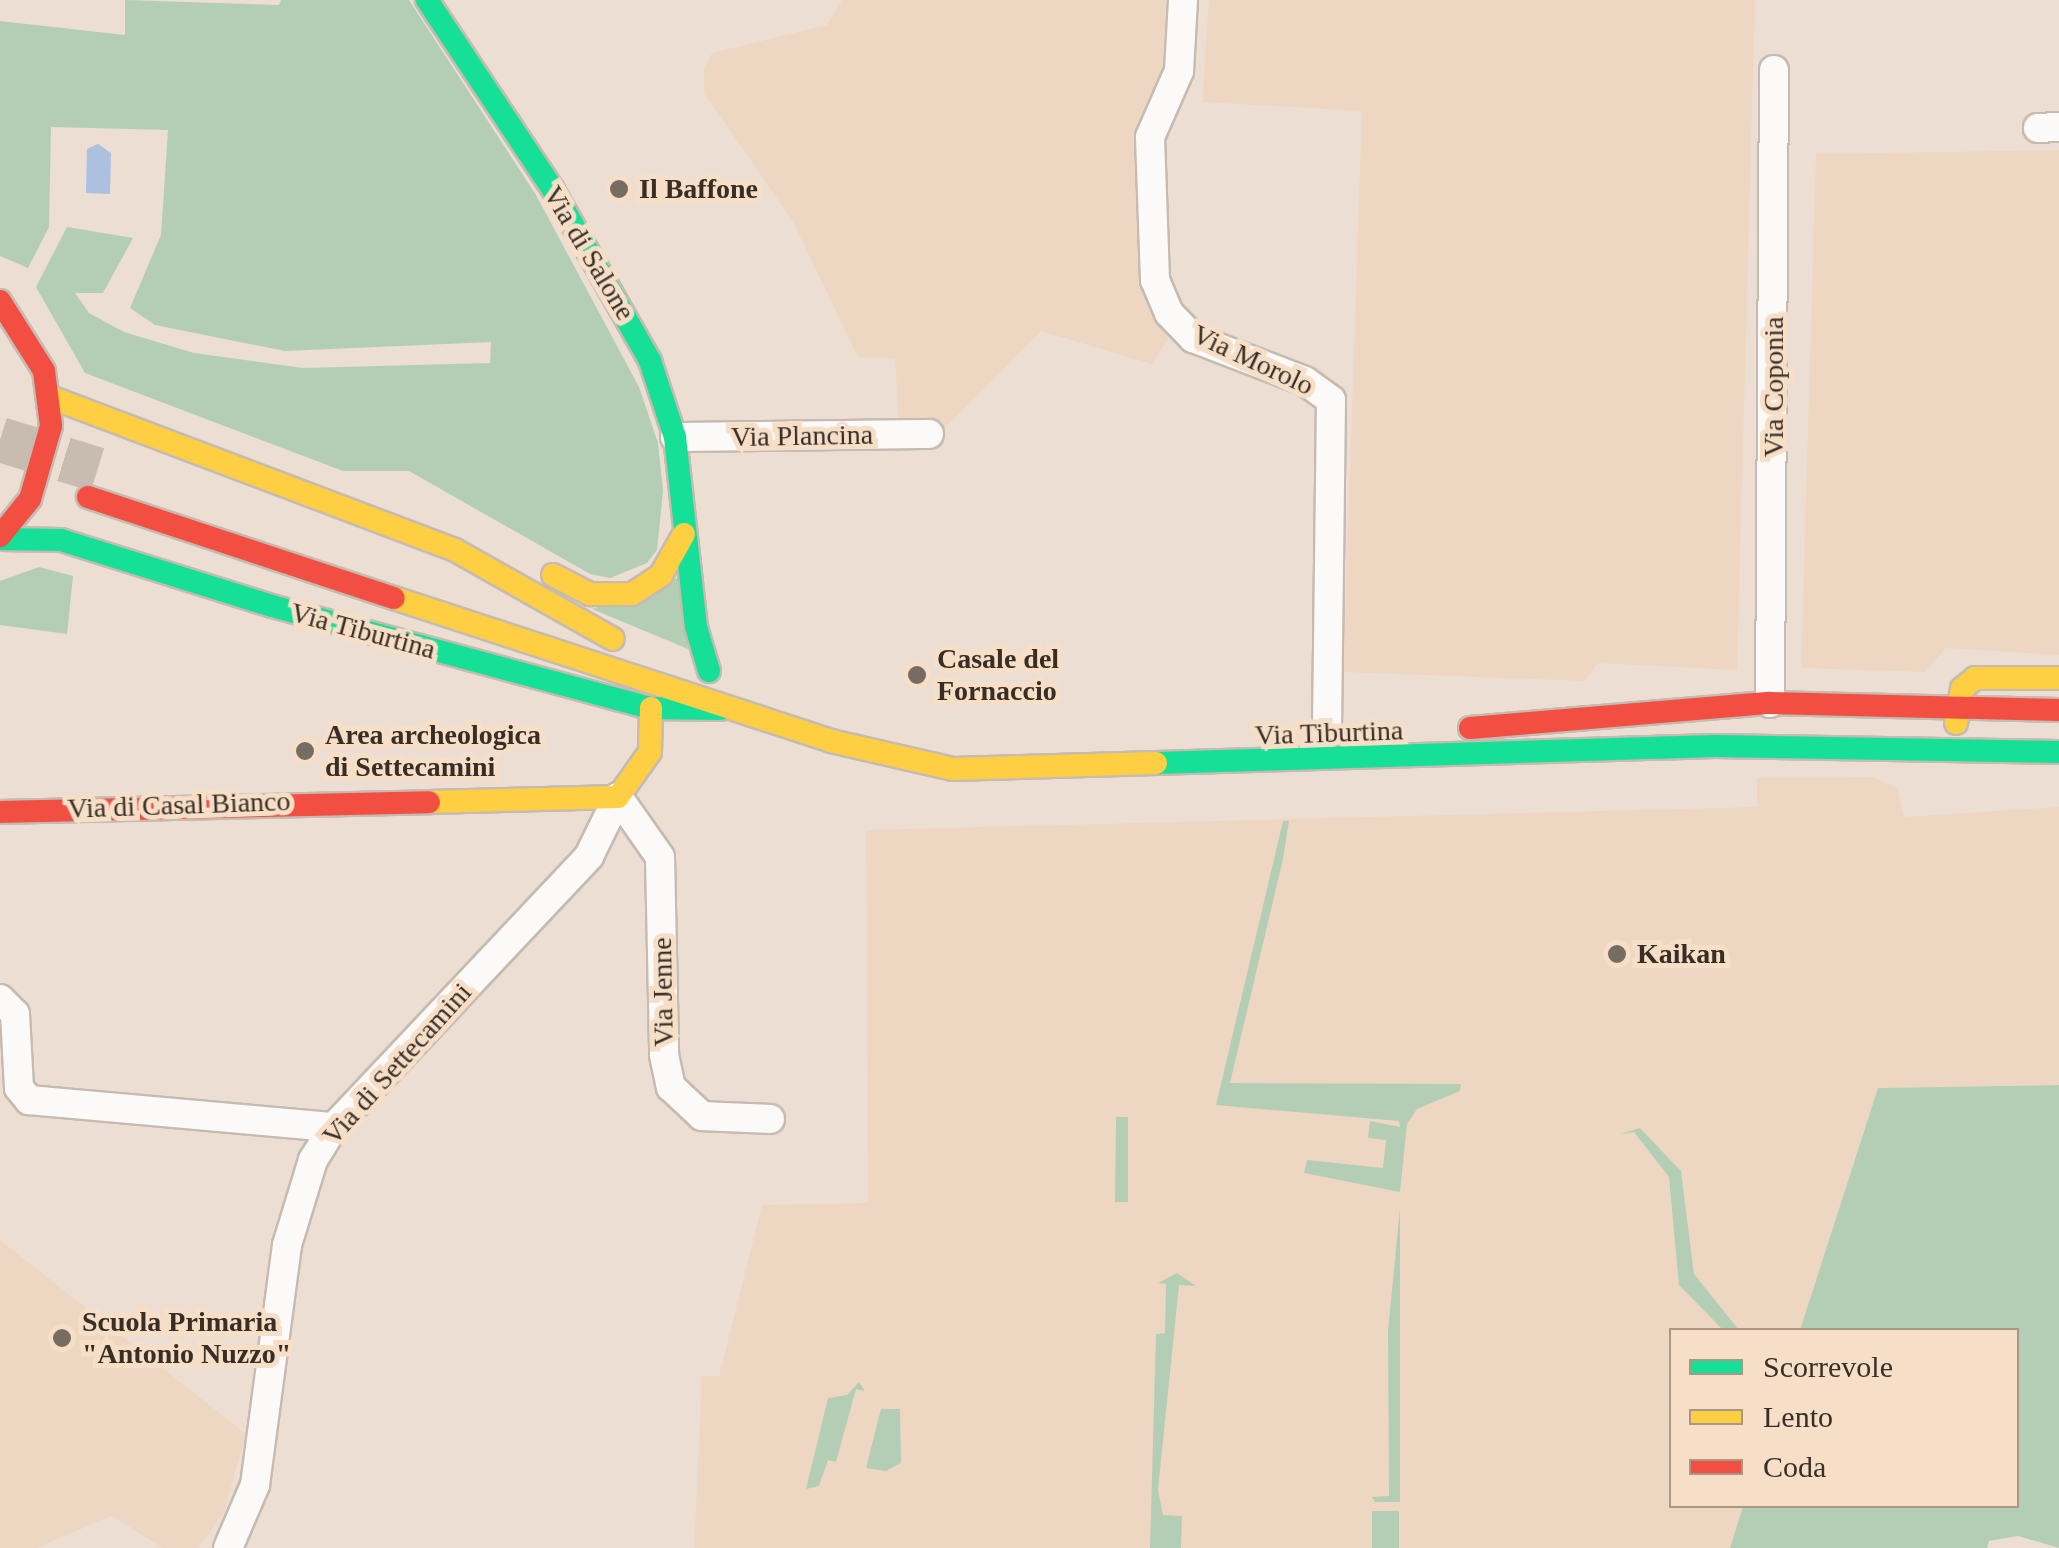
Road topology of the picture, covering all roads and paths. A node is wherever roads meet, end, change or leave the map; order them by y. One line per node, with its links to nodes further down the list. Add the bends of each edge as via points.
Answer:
1 (1183, 0): 24 (street, Via Morolo, via 1180,71 1150,136 1155,280 1169,313 1194,338 1305,380 1332,405)
2 (440, 7): 7 (street, Via di Salone, via 616,295 650,361)
3 (1774, 70): 19 (street, Via Coponia)
4 (0, 301): 5 (street, Via Tiburtina, via 33,344)
5 (50, 396): 9 (street, via 87,416); 11 (street, Via Tiburtina, via 40,475)
6 (929, 434): 7 (street, Via Plancina)
7 (674, 437): 10 (street, Via di Salone)
8 (88, 497): 22 (street, Via Tiburtina)
9 (324, 502): 10 (street, via 402,506 590,594 622,596 661,575); 13 (street, via 455,550)
10 (684, 534): 16 (street, Via di Salone)
11 (0, 538): 21 (street, Via Tiburtina, via 61,540 272,606)
12 (484, 596): 13 (street)
13 (613, 639): 14 (street)
14 (645, 649)
15 (677, 660): 16 (street)
16 (709, 671): 18 (street)
17 (2059, 678): 20 (street, via 1975,678 1962,688)
18 (740, 681)
19 (1770, 703): 20 (street, Via Tiburtina); 24 (street, Via Tiburtina, via 1494,727)
20 (1958, 706): 23 (street, Via Tiburtina); 27 (street)
21 (650, 708): 22 (street, Via Tiburtina); 29 (street, via 650,752)
22 (730, 709): 27 (street, Via Tiburtina, via 908,762 993,772 1702,746)
23 (2059, 710)
24 (1314, 732)
25 (1248, 735): 26 (street, Via Tiburtina)
26 (971, 743)
27 (1954, 750): 28 (street, Via Tiburtina)
28 (2059, 752)
29 (618, 797): 30 (street, Via di Casal Bianco); 32 (street, Via Jenne, via 660,857 664,1055 671,1087 702,1116); 33 (street, Via di Settecamini, via 586,860)
30 (0, 812)
31 (0, 999): 33 (street, via 15,1014 18,1088 34,1102)
32 (770, 1119)
33 (334, 1128): 34 (street, Via di Settecamini, via 307,1172 292,1220 263,1448 249,1504)
34 (228, 1548)

